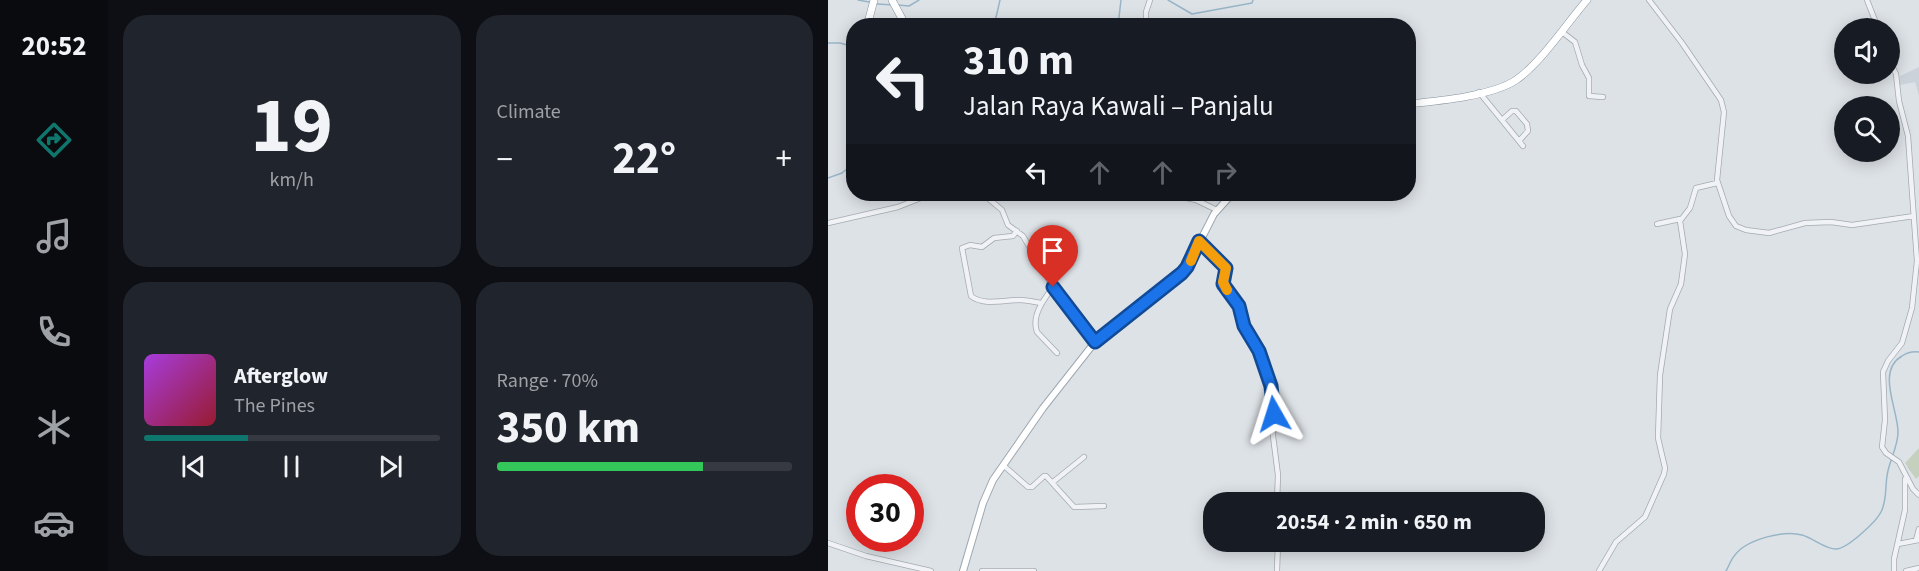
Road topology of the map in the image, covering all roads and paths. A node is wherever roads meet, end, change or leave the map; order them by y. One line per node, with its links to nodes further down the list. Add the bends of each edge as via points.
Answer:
1 (874, 0): 7 (highway)
2 (892, 0): 8 (highway)
3 (1587, 0): 11 (highway)
4 (1649, 0): 19 (street, via 1721,100 1724,112)
5 (1867, 0): 10 (street)
6 (1150, 1): 9 (street)
7 (869, 18)
8 (902, 18)
9 (1146, 18)
10 (1874, 18)
11 (1562, 32): 13 (highway, via 1517,79); 14 (street, via 1576,43 1589,78 1589,96)
12 (1897, 84): 25 (street, via 1908,136)
13 (1479, 93): 15 (highway); 16 (street)
14 (1603, 97)
15 (1416, 103)
16 (1502, 120): 17 (street); 17 (street, via 1515,111 1527,124 1528,131)
17 (1519, 141): 18 (street)
18 (1523, 146)
19 (1717, 183): 25 (street, via 1732,222 1746,230 1769,233 1805,223 1852,225); 26 (street, via 1696,188 1690,208)
20 (913, 201): 27 (street)
21 (991, 201): 29 (street)
22 (1196, 201): 24 (street)
23 (1225, 201): 24 (main road)
24 (1217, 210): 30 (main road)
25 (1914, 216): 37 (street, via 1917,261 1912,308 1902,343 1885,365 1882,376 1882,447 1897,461)
26 (1680, 219): 28 (street); 53 (street, via 1685,254 1681,284 1668,319 1659,386 1658,438 1665,471 1645,517 1616,542)
27 (828, 223)
28 (1657, 224)
29 (1017, 231): 31 (street); 32 (street, via 1013,236 992,238 981,247 962,248 971,296 984,301)
30 (1199, 241): 33 (main road, via 1182,273); 39 (street, via 1226,268 1223,284 1239,306 1269,380)
31 (1053, 287): 32 (street); 33 (street)
32 (1041, 303): 34 (street, via 1035,330)
33 (1095, 342): 36 (main road)
34 (1057, 352)
35 (1084, 457): 38 (street)
36 (1003, 465): 38 (street, via 1029,487 1044,476); 49 (main road, via 983,503)
37 (1905, 476): 40 (street); 45 (street)
38 (1053, 482): 41 (street, via 1072,506)
39 (1277, 492)
40 (1919, 495)
41 (1104, 506)
42 (1919, 529): 43 (street)
43 (1917, 540): 45 (street)
44 (828, 543): 48 (street)
45 (1899, 544): 54 (street)
46 (1278, 552): 52 (street)
47 (1919, 568): 55 (street)
48 (931, 571)
49 (963, 571)
50 (982, 571): 51 (street)
51 (1034, 571)
52 (1277, 571)
53 (1599, 571)
54 (1894, 571)
55 (1906, 571)

